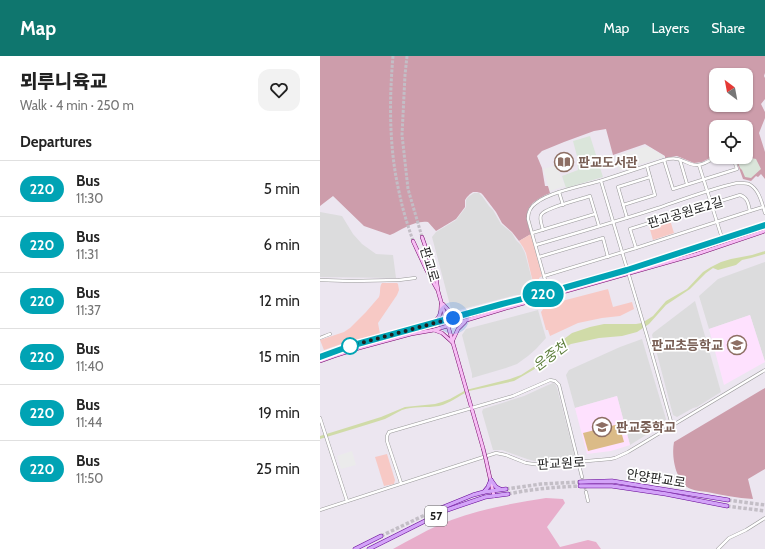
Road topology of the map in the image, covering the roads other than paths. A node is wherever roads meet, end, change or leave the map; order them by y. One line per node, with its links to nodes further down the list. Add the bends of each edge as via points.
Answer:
1 (680, 159): 2 (street); 5 (street); 10 (street)
2 (664, 160): 6 (street); 10 (street, via 673,189)
3 (709, 160): 5 (street)
4 (735, 164): 9 (street, via 737,169)
5 (699, 165): 9 (street)
6 (647, 166): 7 (street); 8 (street)
7 (650, 177): 15 (street, via 618,188); 15 (street, via 655,195)
8 (601, 180): 11 (street); 21 (street)
9 (703, 180): 10 (street); 12 (street)
10 (688, 184)
11 (559, 192): 13 (street); 27 (street, via 532,206 528,216)
12 (707, 192): 14 (street); 16 (street, via 738,183 749,184 759,194); 20 (street)
13 (563, 204): 19 (street, via 590,196); 25 (street, via 541,214)
14 (711, 204): 17 (street, 판교공원로2길, via 740,195 745,197); 22 (street); 32 (street, 판교공원로2길, via 630,229)
15 (623, 205): 20 (street)
16 (763, 207): 17 (street, 판교공원로2길); 18 (street)
17 (750, 211): 22 (street, 판교공원로2길)
18 (765, 213)
19 (595, 214): 24 (street); 25 (street)
20 (627, 218): 21 (street)
21 (612, 222): 24 (street); 33 (street)
22 (716, 222): 29 (street); 32 (street, 판교공원로2길)
23 (765, 225): 29 (main road)
24 (599, 226): 31 (street)
25 (543, 230): 27 (street)
26 (765, 231): 37 (main road)
27 (532, 233): 31 (street)
28 (422, 237): 41 (main road, 판교로, via 436,277)
29 (722, 238): 36 (main road)
30 (413, 240): 41 (main road, 판교로)
31 (536, 245): 34 (street)
32 (636, 248): 33 (street, 판교공원로2길)
33 (622, 252): 35 (street, 판교공원로2길); 36 (street)
34 (539, 257): 35 (street, via 603,238); 38 (street)
35 (608, 257): 38 (street, 판교공원로2길)
36 (627, 270): 37 (street); 42 (main road)
37 (628, 274): 43 (main road); 59 (street)
38 (544, 276): 42 (street)
39 (415, 278): 40 (street)
40 (320, 280)
41 (438, 291): 44 (main road, 판교로)
42 (549, 292): 43 (street); 45 (main road)
43 (550, 296): 47 (main road)
44 (441, 303): 45 (main road, via 451,313); 46 (main road, 판교로); 48 (main road, via 440,314)
45 (464, 315): 46 (main road)
46 (447, 320): 48 (main road); 49 (main road, 판교로)
47 (466, 321): 49 (main road); 53 (main road)
48 (433, 323): 54 (main road)
49 (448, 326): 50 (main road); 53 (main road, 판교로)
50 (434, 330): 53 (main road); 55 (main road, via 359,348)
51 (330, 334): 52 (street)
52 (320, 338)
53 (452, 342): 57 (main road, 판교로)
54 (320, 356)
55 (320, 361)
56 (765, 370): 59 (street, 판교원로)
57 (472, 408): 60 (street, via 513,396 547,380 555,381 560,388); 62 (main road, bridge); 63 (street, via 389,432 387,441)
58 (320, 418): 70 (street)
59 (672, 425): 60 (street, 판교원로, via 615,458)
60 (578, 462): 61 (street); 63 (street, 판교원로, via 532,464 496,453)
61 (582, 477)
62 (491, 480): 64 (main road); 64 (main road, 57, via 496,488 504,489); 65 (main road)
63 (401, 483): 70 (street, 판교원로)
64 (493, 491): 65 (main road, 57); 68 (main road)
65 (484, 492): 74 (main road, 57)
66 (586, 492): 71 (street)
67 (508, 494): 68 (main road, 57)
68 (494, 496): 78 (main road, 57, via 447,510)
69 (728, 500): 72 (main road, 안양판교로, via 612,481 580,484 666,494)
70 (347, 501): 73 (street, 판교원로)
71 (588, 501)
72 (727, 506)
73 (320, 510)
74 (429, 513)
75 (765, 518): 79 (street, via 729,538)
76 (381, 536): 77 (main road)
77 (355, 549)
78 (369, 549)
79 (718, 549)

